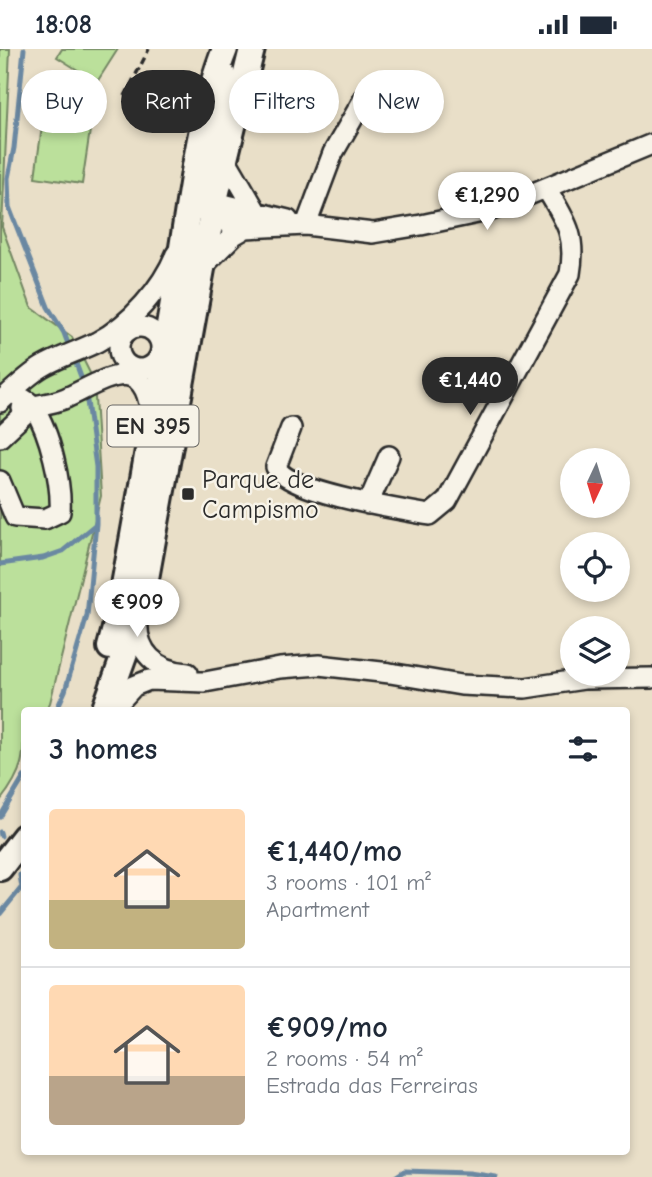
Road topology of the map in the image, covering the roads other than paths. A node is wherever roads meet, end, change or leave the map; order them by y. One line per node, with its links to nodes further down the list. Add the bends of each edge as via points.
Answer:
1 (226, 49): 7 (street, via 221,105 206,173); 10 (main road, EN 395, via 209,101)
2 (252, 49): 5 (main road, EN 395)
3 (353, 118): 9 (street, via 333,153)
4 (652, 144): 6 (street)
5 (225, 158): 7 (main road, EN 395); 8 (street)
6 (546, 188): 9 (street, via 492,211 373,233); 25 (street, via 571,233 574,254 570,274 447,501 430,515)
7 (213, 208): 8 (street, via 223,204); 10 (street, via 198,214); 11 (main road, EN 395)
8 (251, 219): 9 (street); 11 (street)
9 (306, 225)
10 (184, 234): 12 (street, via 168,273); 14 (main road, EN 395)
11 (203, 264): 14 (street, via 188,293 183,327); 16 (main road, EN 395)
12 (137, 309): 13 (street); 17 (street, via 100,340 41,368)
13 (121, 338): 14 (street, via 139,327); 15 (street, via 120,357)
14 (162, 349): 15 (street, via 147,368); 22 (main road, EN 395); 26 (street, via 176,377 157,488)
15 (127, 371): 18 (street, via 64,399); 22 (street, via 150,405)
16 (182, 381): 26 (main road, EN 395); 27 (street, via 182,443 165,534)
17 (6, 397): 18 (street)
18 (33, 406): 19 (street); 21 (street); 24 (street, via 58,475 60,512 45,519 15,517)
19 (0, 412)
20 (291, 428): 25 (street, via 276,467 279,473)
21 (0, 437)
22 (151, 437): 28 (main road, EN 395)
23 (389, 456): 25 (street)
24 (0, 481)
25 (368, 504)
26 (159, 515): 27 (main road, EN 395)
27 (143, 592): 29 (main road, EN 395); 30 (street, via 137,630)
28 (116, 625): 29 (street); 32 (main road, EN 395)
29 (121, 659): 30 (street, via 128,657); 32 (main road, EN 395)
30 (152, 672): 31 (street, via 231,675 318,666 461,685 525,688 584,679); 32 (street)
31 (652, 678)
32 (101, 706)
33 (21, 841): 34 (main road)
34 (0, 868)

